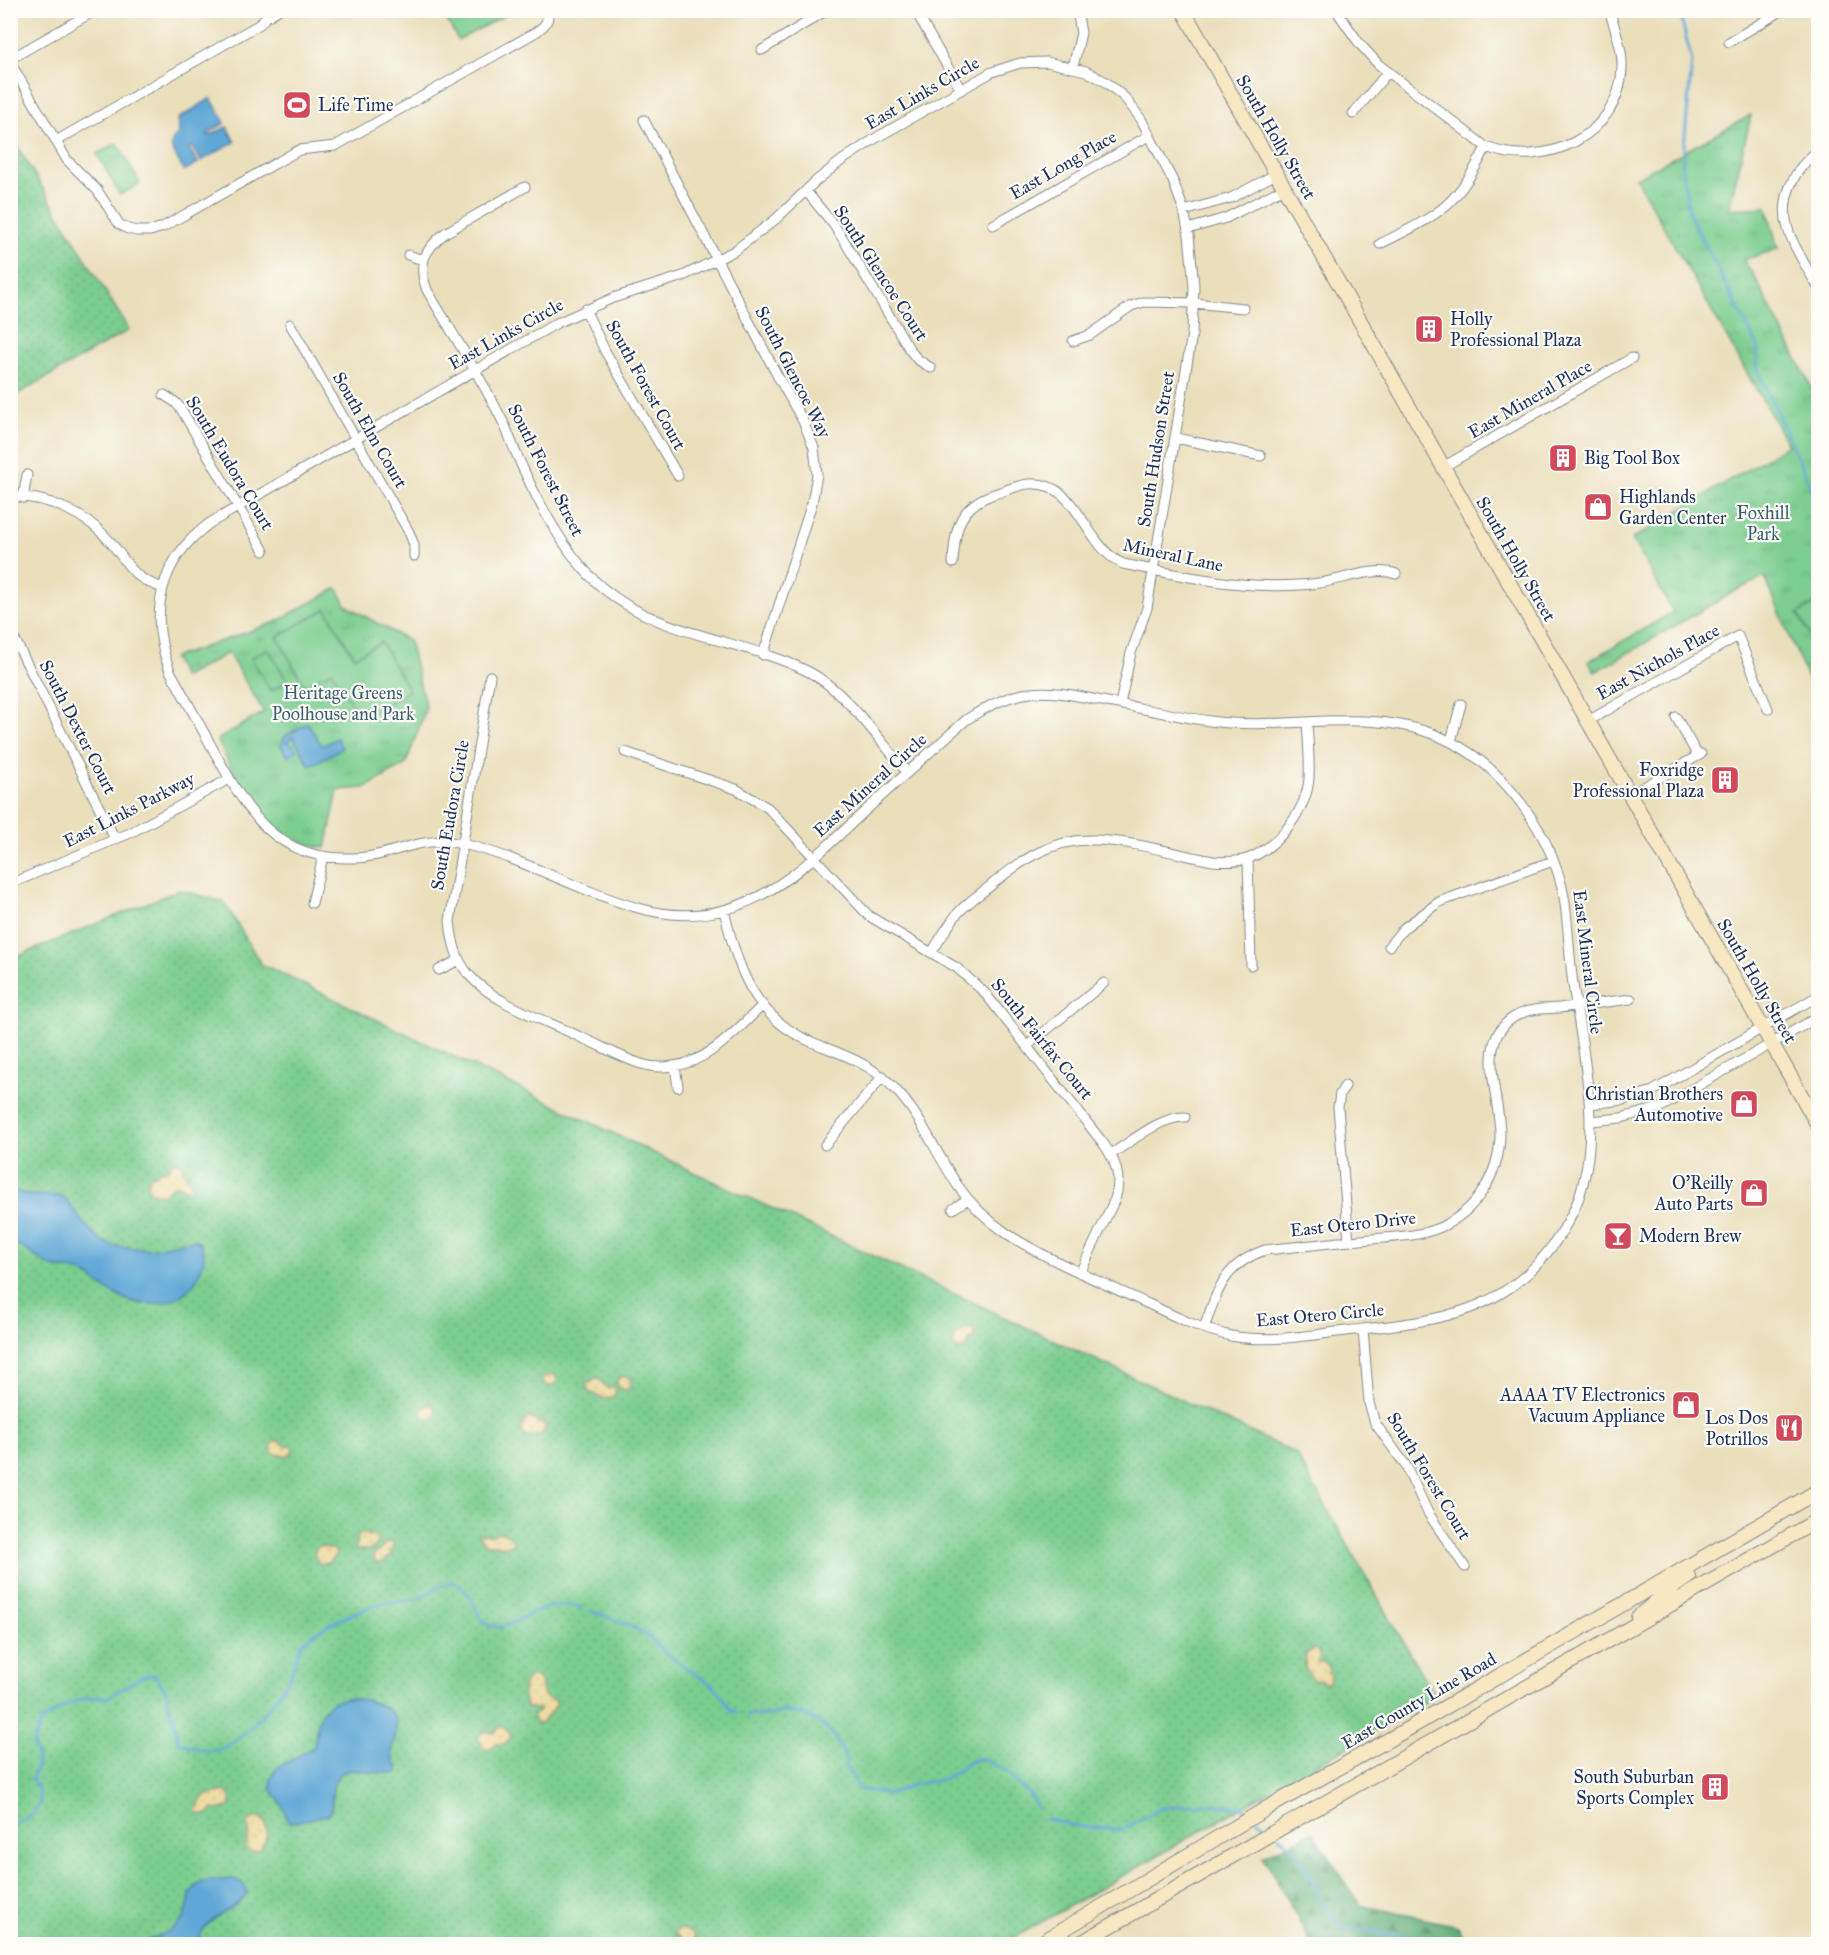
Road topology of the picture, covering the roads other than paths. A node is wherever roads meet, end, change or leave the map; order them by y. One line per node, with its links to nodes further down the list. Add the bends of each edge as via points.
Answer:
1 (96, 10): 14 (street)
2 (278, 10): 11 (street)
3 (547, 10): 21 (street, via 545,25 536,32 335,146 299,150 150,231 119,224 97,190 67,160)
4 (826, 10): 13 (street)
5 (915, 10): 17 (street)
6 (1077, 10): 15 (street, via 1081,33)
7 (1183, 10): 24 (main road, South Holly Street)
8 (1336, 10): 16 (street, via 1359,44)
9 (1609, 10): 22 (street, via 1622,69 1616,98 1605,117 1582,137 1547,153 1520,155)
10 (1783, 10): 12 (street)
11 (266, 14): 21 (street, via 260,24)
12 (1729, 42)
13 (762, 50)
14 (10, 61): 21 (street)
15 (1073, 67): 17 (street, East Links Circle, via 1047,62 1020,63 992,72); 20 (street, South Hudson Street, via 1116,90)
16 (1388, 72): 18 (street); 22 (street)
17 (961, 90): 27 (street, East Links Circle, via 856,151)
18 (1353, 114)
19 (644, 120): 34 (street, South Glencoe Way)
20 (1150, 135): 28 (street, South Hudson Street); 29 (street, East Long Place)
21 (56, 141)
22 (1486, 147): 31 (street, via 1467,183 1449,204)
23 (1818, 151): 35 (street, via 1794,176 1785,217 1794,244)
24 (1276, 174): 26 (main road, South Holly Street); 28 (street, via 1231,198)
25 (525, 187): 33 (street, via 446,233 435,241)
26 (1284, 188): 30 (street, via 1226,218); 48 (main road, South Holly Street)
27 (806, 191): 34 (street, East Links Circle, via 762,232); 42 (street, South Glencoe Court, via 845,242 910,350)
28 (1184, 211): 30 (street, South Hudson Street)
29 (993, 225)
30 (1188, 229): 36 (street, South Hudson Street)
31 (1380, 244)
32 (408, 255): 33 (street)
33 (423, 260): 43 (street, South Forest Street, via 427,290)
34 (717, 261): 38 (street, East Links Circle); 61 (street, South Glencoe Way, via 803,421 816,460 812,503)
35 (1818, 287)
36 (1194, 303): 37 (street); 40 (street, via 1137,304 1090,335); 45 (street, South Hudson Street)
37 (1243, 308)
38 (585, 309): 43 (street, East Links Circle); 50 (street, South Forest Court)
39 (290, 324): 46 (street, South Elm Court)
40 (1073, 341)
41 (1632, 358): 48 (street, East Mineral Place)
42 (932, 368)
43 (474, 370): 46 (street, East Links Circle); 61 (street, South Forest Street, via 562,543 592,579 616,599 647,616)
44 (164, 394): 53 (street, South Eudora Court, via 181,409)
45 (1176, 438): 47 (street); 57 (street, South Hudson Street)
46 (356, 439): 53 (street, East Links Circle); 55 (street, South Elm Court, via 409,532)
47 (1261, 456)
48 (1443, 467): 67 (main road, South Holly Street)
49 (27, 475): 52 (street)
50 (678, 476)
51 (10, 497): 52 (street)
52 (23, 498): 59 (street, via 59,506 81,517 107,538 133,573)
53 (238, 506): 54 (street, South Eudora Court); 59 (street, East Links Circle, via 187,542)
54 (264, 551)
55 (414, 555)
56 (953, 563): 57 (street, Mineral Lane, via 956,532 965,513 983,498 1032,483 1063,495 1114,561)
57 (1153, 570): 58 (street, Mineral Lane, via 1222,583 1267,586 1305,585 1377,571); 63 (street, South Hudson Street, via 1147,608 1131,653)
58 (1396, 574)
59 (163, 588): 72 (street, East Links Circle, via 158,625 162,651)
60 (10, 630): 74 (street, South Dexter Court)
61 (763, 655): 71 (street, South Forest Street, via 806,670 836,691)
62 (490, 676): 75 (street, South Eudora Circle)
63 (1120, 704): 68 (street, East Mineral Circle, via 1242,724); 71 (street, East Mineral Circle, via 1042,692 1004,699 966,720)
64 (1461, 704): 69 (street)
65 (1768, 709): 67 (street, East Nichols Place, via 1738,636)
66 (1676, 717): 73 (street, via 1700,755)
67 (1588, 720): 73 (main road, South Holly Street)
68 (1307, 722): 69 (street, East Mineral Circle, via 1375,720); 78 (street, via 1309,778 1302,805 1280,837)
69 (1451, 741): 79 (street, East Mineral Circle, via 1492,771 1518,799)
70 (625, 752): 77 (street, South Fairfax Court, via 736,789 754,799 777,816)
71 (907, 772): 77 (street, East Mineral Circle)
72 (229, 778): 74 (street, East Links Parkway); 76 (street, East Mineral Circle, via 246,808 264,827 285,842)
73 (1630, 795): 94 (main road, South Holly Street)
74 (115, 839): 80 (street, East Links Parkway)
75 (464, 844): 76 (street, East Mineral Circle, via 432,841 368,857); 82 (street, East Mineral Circle, via 637,908 671,914); 85 (street, South Eudora Circle, via 450,921)
76 (323, 856): 81 (street)
77 (814, 858): 82 (street, East Mineral Circle, via 761,897); 84 (street, South Fairfax Court, via 869,916)
78 (1248, 859): 84 (street, via 1213,861 1095,840 1055,846 1015,865 964,907); 86 (street)
79 (1553, 861): 83 (street, via 1439,902 1404,928); 92 (street, East Mineral Circle, via 1564,897)
80 (10, 884)
81 (312, 903)
82 (724, 910): 91 (street, East Otero Circle, via 738,966)
83 (1389, 946)
84 (932, 952): 96 (street, South Fairfax Court, via 984,992)
85 (459, 960): 87 (street); 97 (street, South Eudora Circle, via 478,984 517,1007 632,1060 654,1067)
86 (1251, 965)
87 (440, 970)
88 (1104, 983): 96 (street)
89 (1818, 996): 94 (street)
90 (1631, 999): 92 (street, East Otero Drive)
91 (763, 1005): 97 (street, South Eudora Circle, via 711,1051); 98 (street, East Otero Circle, via 801,1037 862,1062)
92 (1576, 1006): 101 (street, East Mineral Circle); 109 (street, East Otero Drive, via 1525,1012 1499,1032 1492,1048 1500,1135 1498,1154 1489,1181 1470,1206 1453,1221 1429,1232)
93 (1818, 1017): 95 (street)
94 (1763, 1028): 95 (main road, South Holly Street); 101 (street, via 1653,1091)
95 (1772, 1044): 103 (street, via 1659,1107); 104 (main road, South Holly Street)
96 (1027, 1046): 106 (street, South Fairfax Court)
97 (675, 1066): 100 (street)
98 (883, 1076): 105 (street); 107 (street, East Otero Circle, via 913,1110)
99 (1345, 1086): 109 (street, via 1338,1107)
100 (678, 1087)
101 (1590, 1104): 103 (street, East Mineral Circle)
102 (1185, 1117): 106 (street, via 1162,1123)
103 (1591, 1121): 112 (street, East Otero Circle, via 1588,1160 1576,1206 1547,1253 1524,1278 1464,1312)
104 (1818, 1125)
105 (825, 1145)
106 (1111, 1154): 110 (street, South Fairfax Court, via 1118,1170 1118,1188)
107 (968, 1199): 108 (street); 110 (street, East Otero Circle, via 1011,1238)
108 (954, 1209)
109 (1349, 1241): 111 (street, East Otero Drive, via 1250,1255 1223,1279)
110 (1080, 1273): 111 (street, East Otero Circle)
111 (1204, 1328): 112 (street, East Otero Circle, via 1234,1337 1263,1339)
112 (1363, 1329): 116 (street, South Forest Court, via 1368,1393 1375,1422 1406,1466 1428,1513)
113 (1818, 1491): 115 (main road, East County Line Road)
114 (1818, 1520): 117 (main road)
115 (1734, 1540): 117 (main road, via 1730,1552 1674,1586); 118 (main road, East County Line Road)
116 (1465, 1567)
117 (1614, 1638): 119 (main road)
118 (1039, 1944)
119 (1079, 1944)

